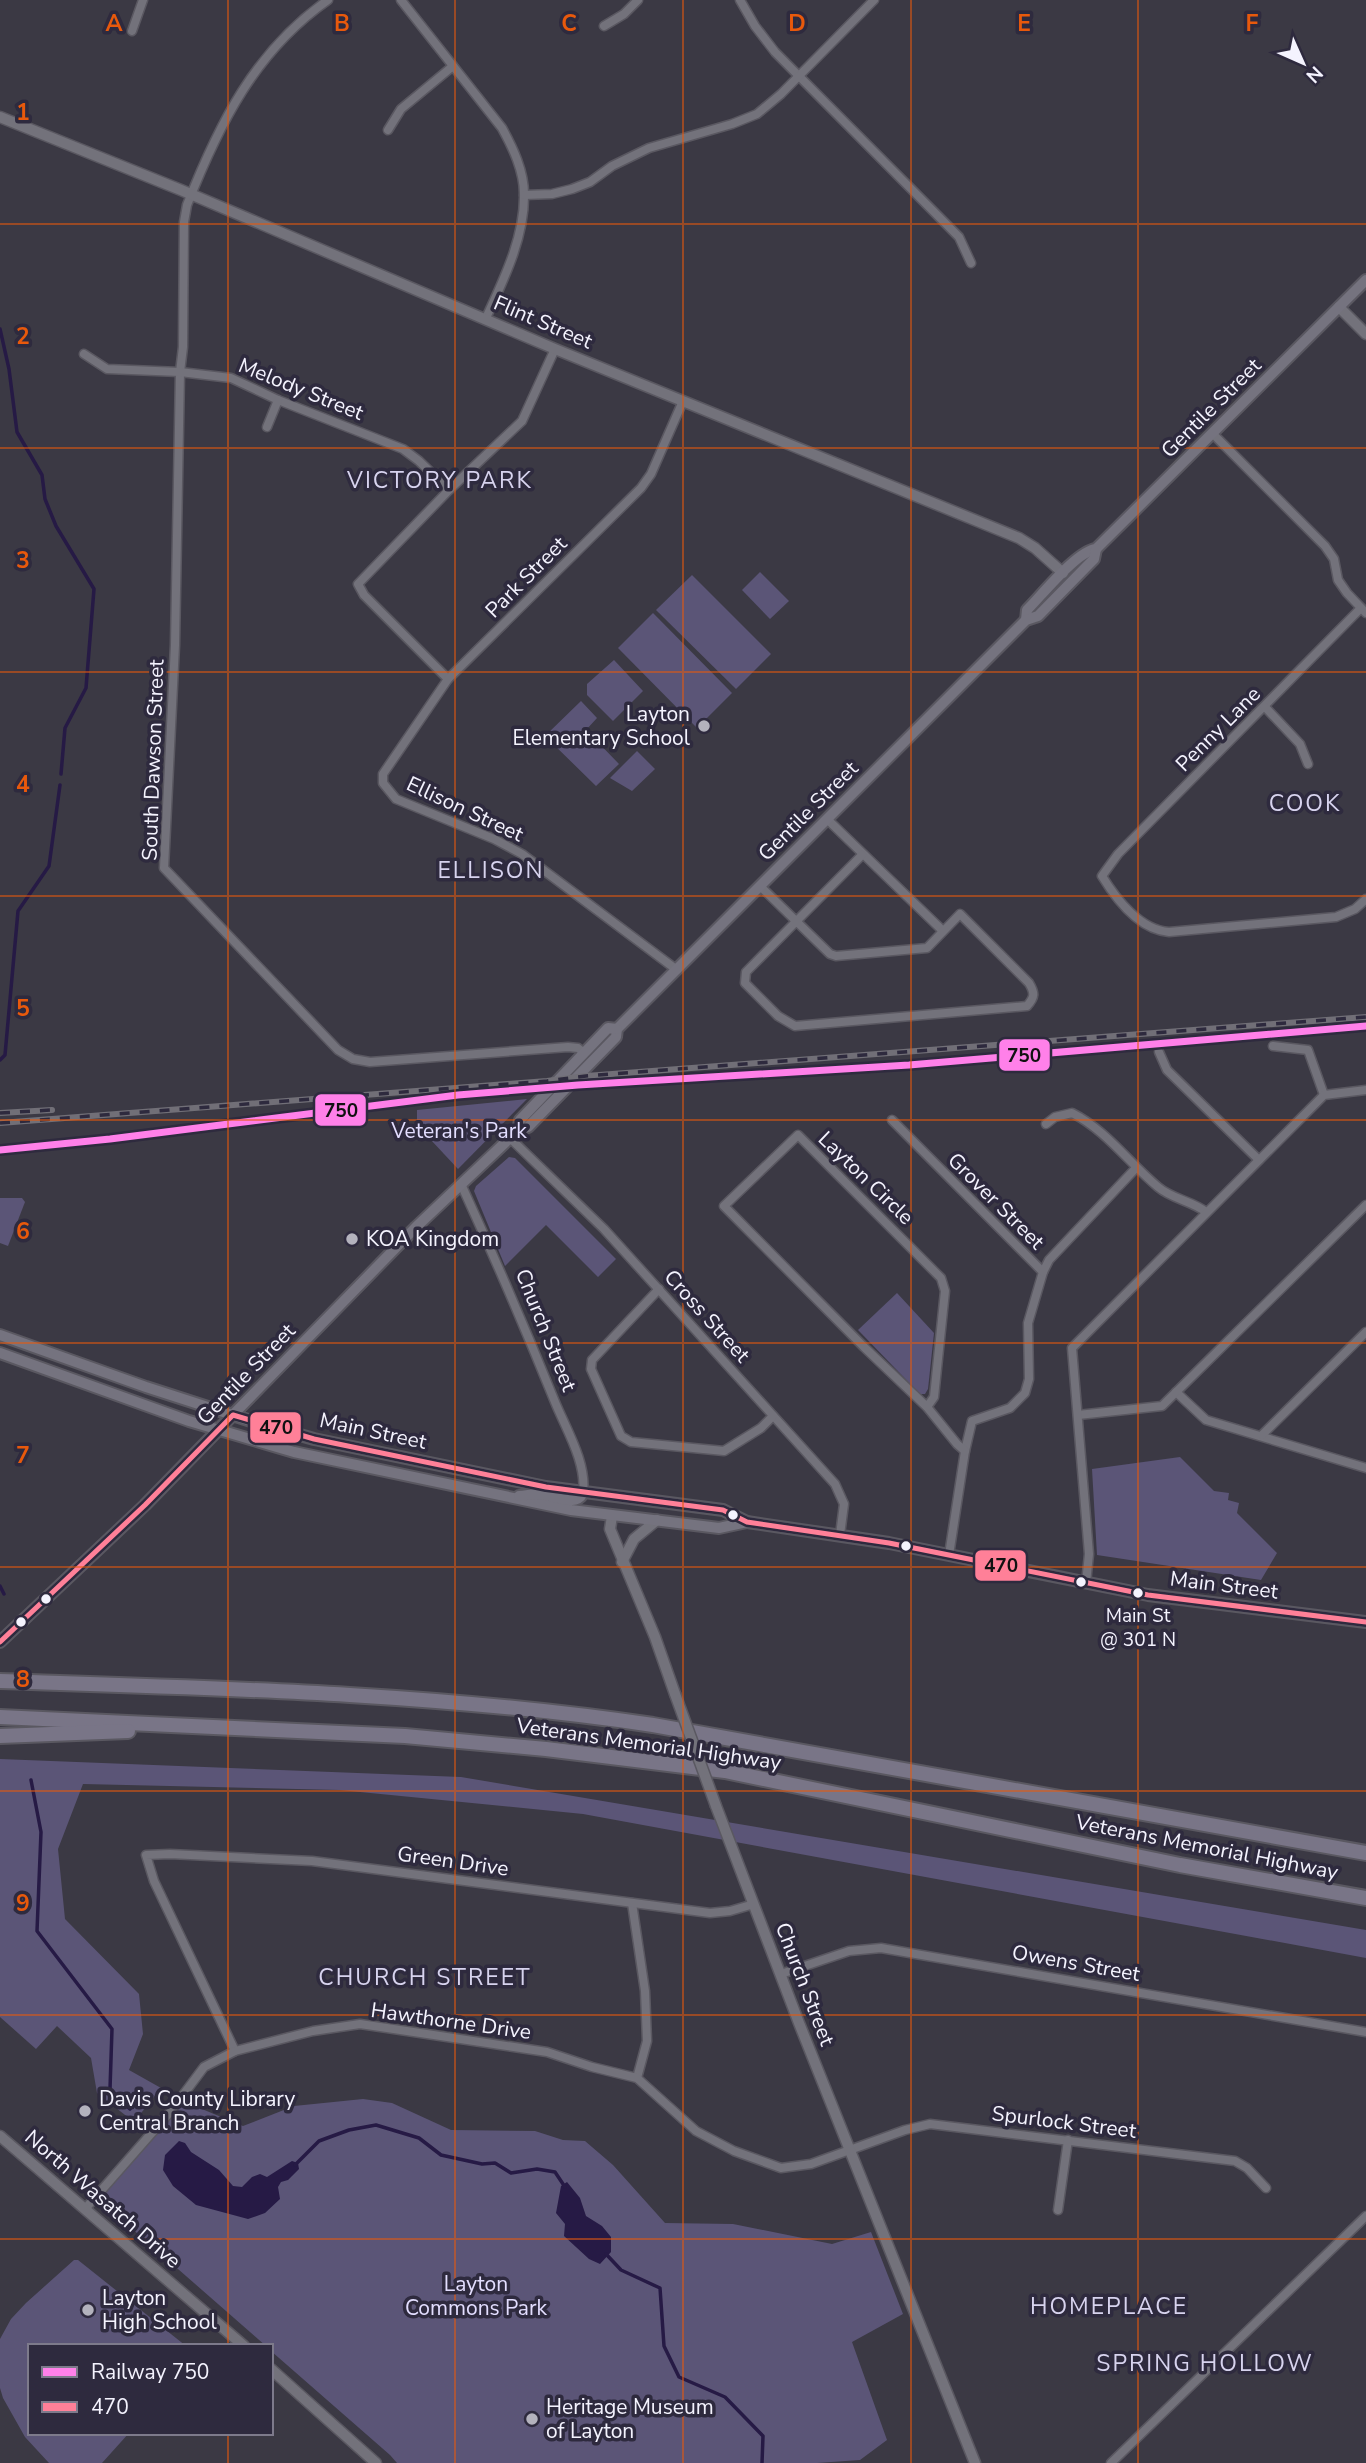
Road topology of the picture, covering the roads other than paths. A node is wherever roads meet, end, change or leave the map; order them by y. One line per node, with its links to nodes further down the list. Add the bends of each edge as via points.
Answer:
1 (143, 0): 8 (street)
2 (328, 0): 13 (street, South Dawson Street, via 290,30 260,63 231,106)
3 (401, 0): 9 (street)
4 (638, 0): 7 (street)
5 (740, 0): 10 (street, via 755,26)
6 (874, 0): 10 (street)
7 (604, 26)
8 (132, 31)
9 (453, 66): 12 (street, via 401,108); 14 (street, via 502,128 515,152)
10 (799, 76): 14 (street, via 757,114 649,148 572,189); 15 (street, via 959,237)
11 (0, 117): 13 (street, Flint Street)
12 (388, 130)
13 (191, 195): 18 (street, Flint Street); 22 (street, South Dawson Street, via 184,222)
14 (524, 195): 18 (street, via 513,254)
15 (971, 262)
16 (1366, 280): 17 (main road, Gentile Street)
17 (1339, 307): 19 (street); 26 (main road, Gentile Street)
18 (486, 318): 20 (street, Flint Street)
19 (1366, 334)
20 (555, 349): 24 (street, Flint Street); 27 (street, via 522,421)
21 (84, 354): 22 (street, Melody Street, via 107,369)
22 (180, 372): 23 (street, Melody Street, via 231,377); 45 (street, South Dawson Street, via 175,645 163,868 338,1050 353,1059 370,1062 568,1048)
23 (278, 400): 25 (street); 27 (street, Melody Street, via 404,449)
24 (683, 401): 29 (street, Flint Street, via 1019,538); 32 (street, Park Street, via 651,474 640,488)
25 (268, 427)
26 (1213, 434): 28 (main road, Gentile Street); 30 (street, via 1325,546 1334,559 1338,580)
27 (449, 490): 32 (street, via 358,584)
28 (1095, 551): 29 (main road, Gentile Street, via 1070,573); 31 (main road, Gentile Street, via 1094,559 1038,616)
29 (1063, 573): 31 (main road, Gentile Street, via 1027,610)
30 (1364, 611): 33 (street, Penny Lane)
31 (1028, 619): 36 (main road, Gentile Street)
32 (448, 679): 35 (street, Park Street)
33 (1265, 707): 34 (street, via 1300,744); 39 (street, Penny Lane, via 1118,854 1102,876 1115,897 1156,931 1346,915)
34 (1308, 764)
35 (383, 774): 42 (street, Ellison Street, via 383,783 396,799 522,854)
36 (827, 819): 37 (street); 38 (main road, Gentile Street)
37 (862, 855): 40 (street); 41 (street)
38 (760, 886): 40 (street); 42 (main road, Gentile Street)
39 (1366, 898)
40 (797, 923): 41 (street, via 836,956 927,948); 41 (street, via 746,972 744,980 794,1026 1027,1006 1034,999 1029,983 960,914)
41 (943, 931)
42 (677, 970): 43 (main road, Gentile Street)
43 (617, 1029): 45 (main road, Gentile Street, via 608,1028); 51 (main road, Gentile Street, via 616,1037 528,1127)
44 (1273, 1046): 48 (street, via 1308,1050)
45 (583, 1052): 51 (main road, Gentile Street, via 520,1121)
46 (1158, 1052): 52 (street, via 1167,1070)
47 (1366, 1090): 48 (street)
48 (1324, 1095): 52 (street)
49 (892, 1120): 57 (street, Grover Street)
50 (1046, 1124): 53 (street, via 1072,1112 1091,1122)
51 (514, 1134): 54 (main road, Gentile Street); 58 (street, Cross Street)
52 (1259, 1160): 56 (street)
53 (1136, 1168): 56 (street, via 1161,1190); 57 (street)
54 (460, 1184): 64 (main road, Gentile Street); 71 (street, Church Street, via 505,1279 572,1445 585,1479)
55 (1366, 1205): 62 (street)
56 (1206, 1212): 65 (street, via 1072,1348)
57 (1042, 1272): 69 (street, Grover Street, via 1028,1323 1025,1393 1010,1408 972,1421)
58 (659, 1289): 66 (street, Cross Street); 66 (street, via 592,1360 591,1370 621,1436 631,1442 724,1451)
59 (1366, 1332): 68 (street)
60 (0, 1335): 64 (main road, Main Street)
61 (0, 1353): 67 (main road, Main Street)
62 (1176, 1392): 65 (street, via 1156,1408); 68 (street, via 1206,1420)
63 (927, 1407): 63 (street, Layton Circle, via 934,1397 945,1291 941,1278 798,1135 724,1206); 69 (street, Layton Circle)
64 (233, 1415): 67 (main road, Gentile Street); 71 (main road, Main Street, via 314,1439)
65 (1078, 1415): 79 (street, via 1089,1554)
66 (773, 1416): 76 (street, Cross Street, via 841,1494 845,1506)
67 (218, 1431): 72 (main road, Main Street); 81 (main road, Gentile Street)
68 (1262, 1435): 70 (street)
69 (965, 1451): 77 (street)
70 (1364, 1465)
71 (583, 1493): 72 (main road, via 574,1501 537,1493); 75 (main road, Main Street, via 723,1510)
72 (509, 1498): 73 (main road, Main Street)
73 (612, 1516): 74 (main road, Main Street); 78 (street, Church Street, via 610,1529)
74 (657, 1520): 75 (main road, Main Street, via 719,1528); 78 (street, via 634,1539)
75 (747, 1522): 76 (main road, Main Street)
76 (840, 1535): 77 (main road, Main Street)
77 (949, 1555): 79 (main road, Main Street)
78 (622, 1562): 89 (street, Church Street, bridge, via 655,1637)
79 (1086, 1583): 80 (main road, Main Street, via 1175,1599)
80 (1366, 1622)
81 (0, 1642)
82 (0, 1681): 86 (highway, Veterans Memorial Highway, via 336,1693 591,1716)
83 (0, 1717): 84 (highway, Veterans Memorial Highway)
84 (235, 1726): 85 (highway); 87 (highway, Veterans Memorial Highway, via 405,1736 725,1771 1180,1865)
85 (0, 1736)
86 (1366, 1853)
87 (1366, 1898)
88 (632, 1903): 89 (street, Green Drive, via 710,1913); 92 (street, Green Drive, via 312,1861 146,1855); 93 (street, via 647,2041)
89 (754, 1903): 90 (street, Church Street)
90 (781, 1974): 91 (street, Owens Street, via 849,1951 881,1948); 96 (street, Church Street)
91 (1366, 2032)
92 (235, 2051): 93 (street, Hawthorne Drive, via 360,2024 547,2052); 98 (street, Hawthorne Drive, via 204,2067)
93 (636, 2078): 96 (street, Hawthorne Drive, via 696,2132 781,2168 811,2164)
94 (0, 2136): 98 (street, North Wasatch Drive)
95 (1068, 2140): 96 (street, Spurlock Street, via 930,2124); 97 (street, Spurlock Street, via 1235,2161); 99 (street)
96 (850, 2150): 104 (street, Church Street)
97 (1266, 2188)
98 (85, 2208): 101 (street, North Wasatch Drive)
99 (1058, 2210)
100 (1366, 2216): 105 (street)
101 (242, 2344)
102 (273, 2371): 103 (street)
103 (376, 2463)
104 (975, 2463)
105 (1111, 2463)

